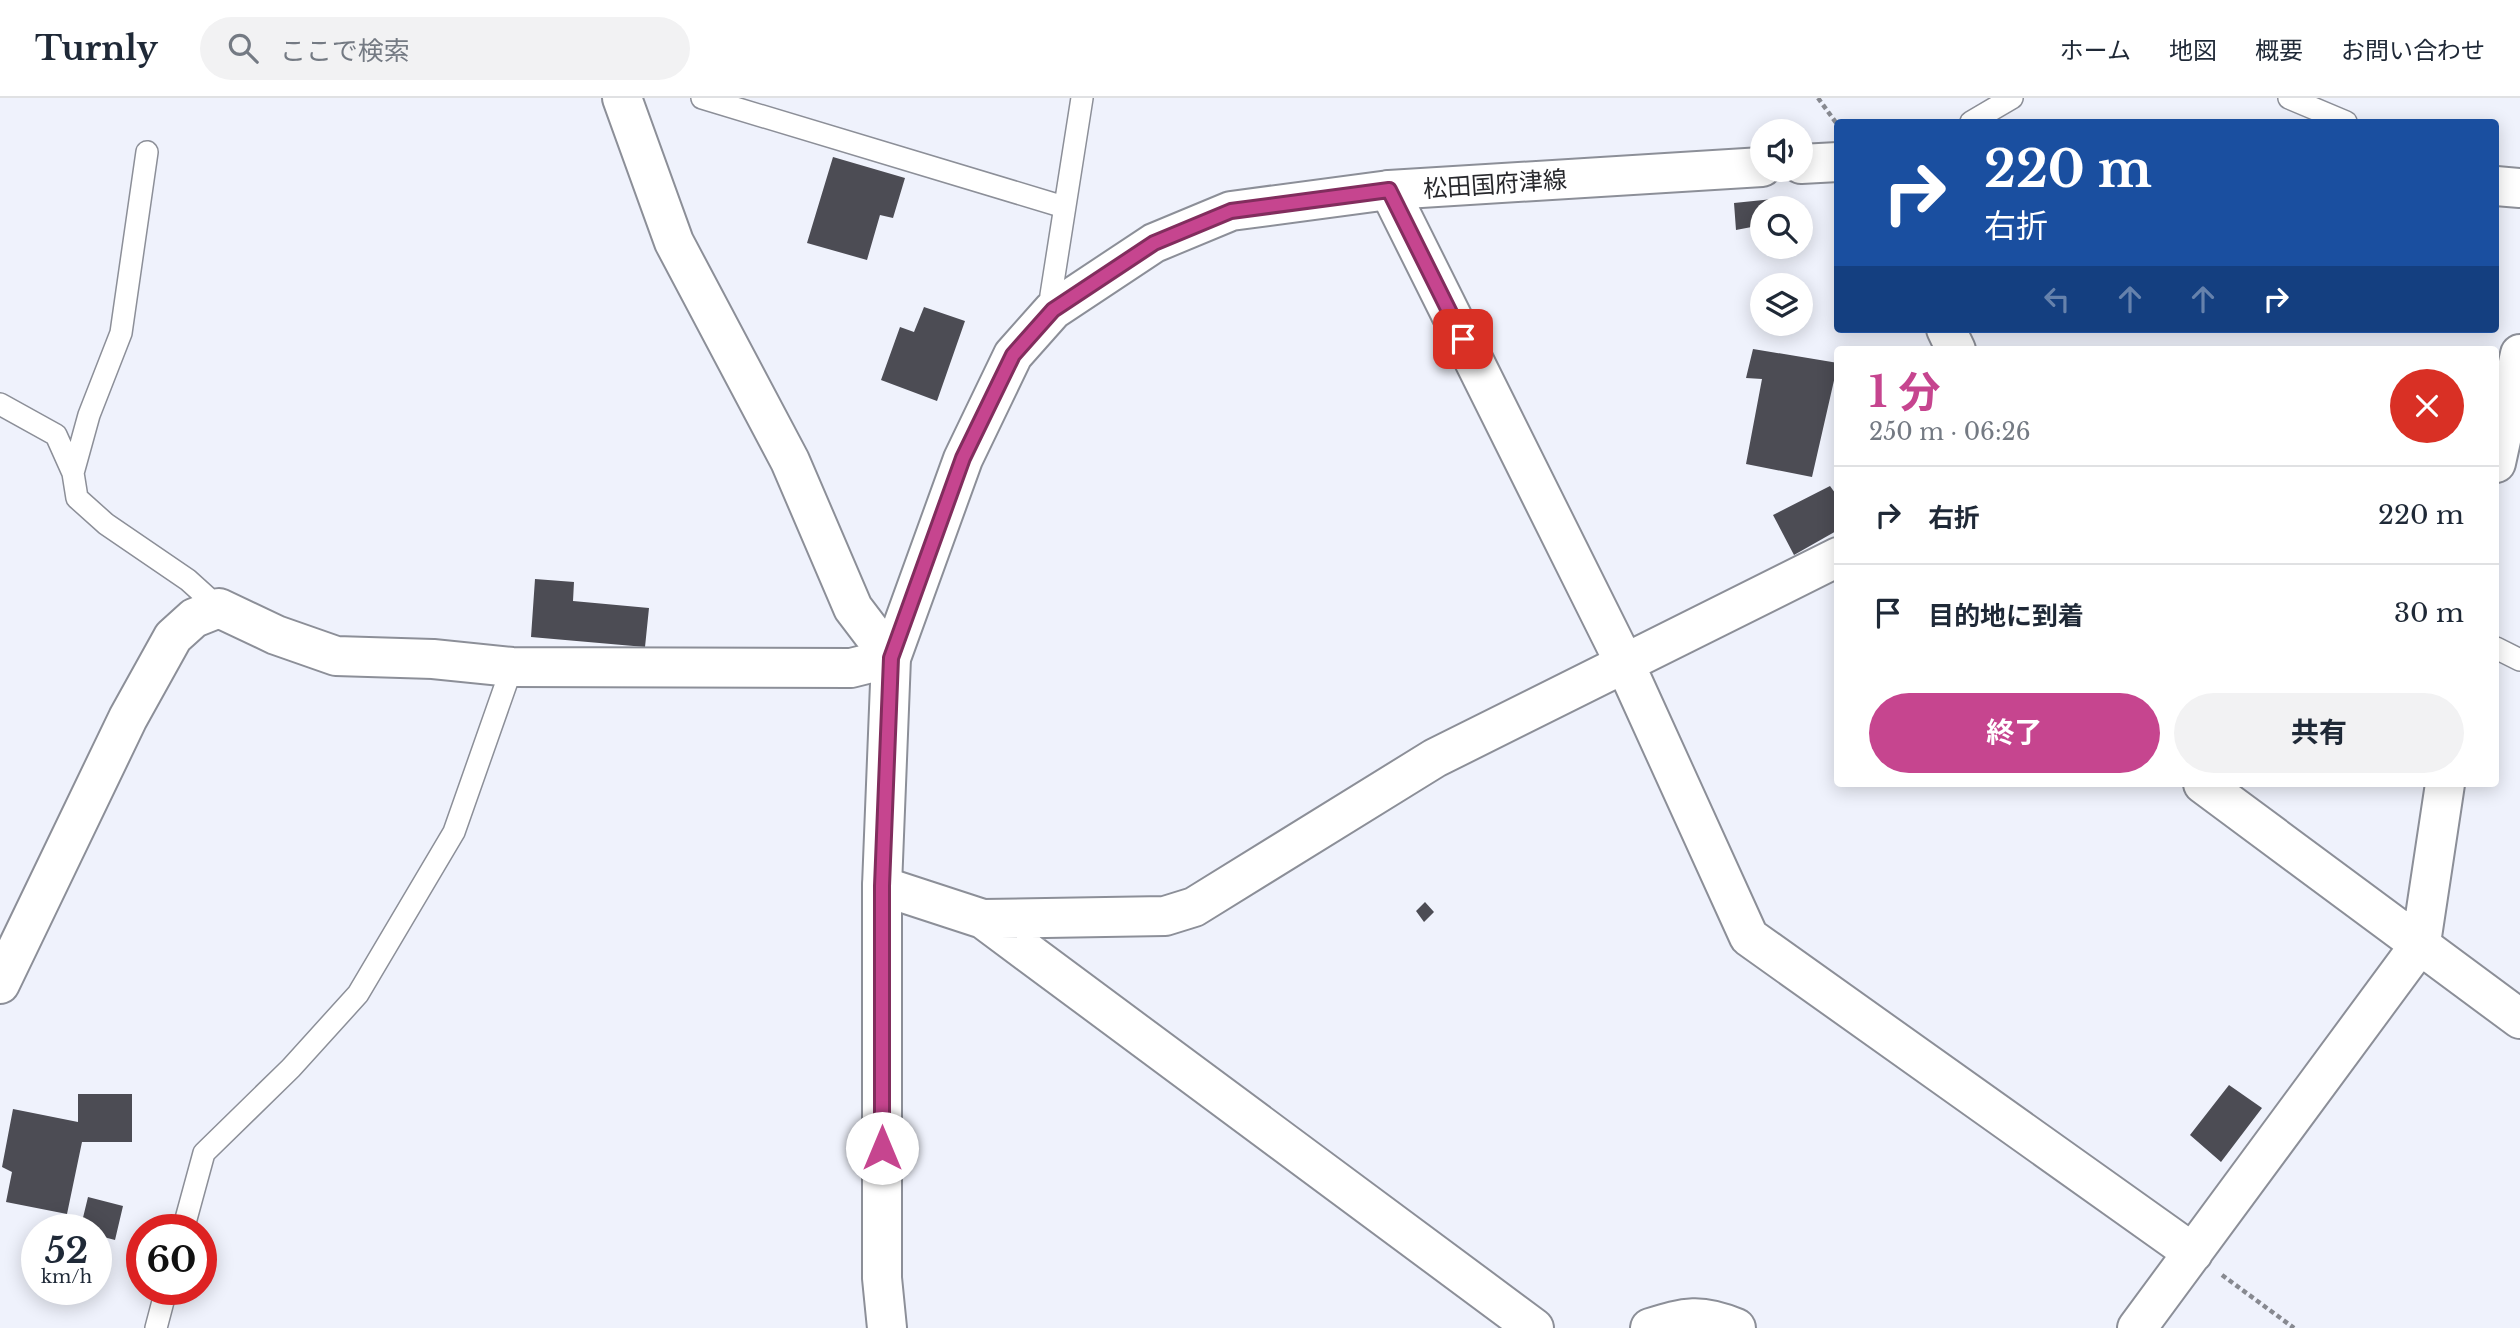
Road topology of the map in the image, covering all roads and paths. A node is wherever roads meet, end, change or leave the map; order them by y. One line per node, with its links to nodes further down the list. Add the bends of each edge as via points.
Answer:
1 (622, 98): 26 (street, via 674,242 790,461 853,608)
2 (702, 98): 17 (lane)
3 (1082, 98): 17 (lane)
4 (1818, 98): 7 (path)
5 (2012, 98): 8 (lane)
6 (2290, 98): 9 (lane)
7 (1834, 119)
8 (1975, 119)
9 (2339, 119)
10 (147, 152): 22 (lane, via 121,334 89,415)
11 (1834, 162): 12 (street)
12 (1813, 163)
13 (1750, 168): 16 (street, 松田国府津線)
14 (2499, 186): 15 (street)
15 (2520, 188)
16 (1389, 190): 18 (street, 松田国府津線, via 1231,211 1154,243); 28 (street)
17 (1064, 207): 18 (lane, via 1051,295)
18 (1053, 310): 26 (street, 松田国府津線, via 1013,355 963,458)
19 (2520, 354): 21 (street)
20 (0, 404): 22 (lane, via 56,435)
21 (2499, 449)
22 (73, 473): 24 (lane, via 77,498)
23 (1834, 560): 28 (street)
24 (219, 608): 29 (street, via 336,656); 35 (street, via 194,618 173,637 128,718)
25 (2499, 650): 27 (lane)
26 (891, 658): 29 (street, via 851,668); 32 (street, 松田国府津線)
27 (2520, 660)
28 (1624, 662): 33 (street, via 1385,785 1194,907 1164,916); 38 (street, via 1749,937)
29 (512, 667): 37 (lane, via 454,832 358,994 204,1153)
30 (2207, 787): 34 (street)
31 (2445, 787): 34 (street)
32 (882, 886): 33 (street); 41 (street, 松田国府津線, via 882,1279)
33 (983, 919): 42 (street)
34 (2421, 943): 36 (street); 38 (street)
35 (0, 984)
36 (2520, 1019)
37 (187, 1214)
38 (2193, 1254): 45 (street); 46 (path)
39 (162, 1305): 40 (lane)
40 (156, 1328)
41 (887, 1328)
42 (1534, 1328)
43 (1650, 1328): 44 (street, via 1699,1316)
44 (1736, 1328)
45 (2137, 1328)
46 (2294, 1328)

